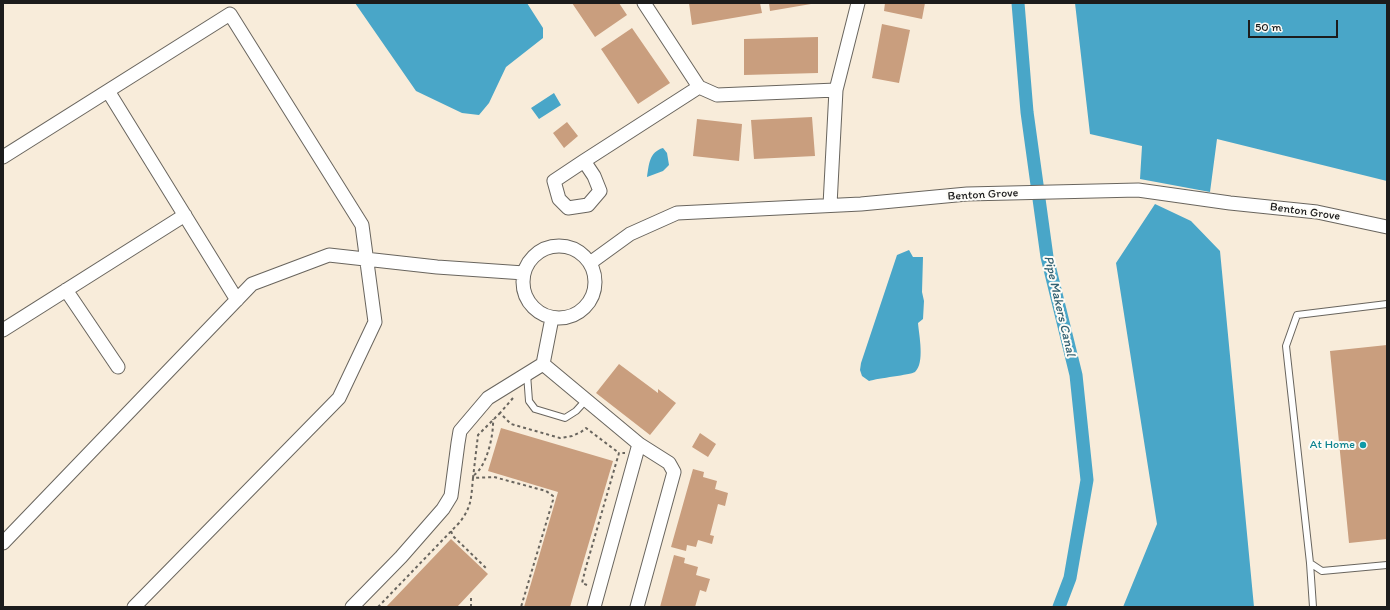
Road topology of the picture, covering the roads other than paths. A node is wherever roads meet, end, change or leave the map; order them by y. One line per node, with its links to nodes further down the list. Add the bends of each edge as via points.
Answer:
1 (644, 3): 3 (street)
2 (858, 3): 4 (street)
3 (700, 87): 4 (street, via 717,95); 7 (street)
4 (836, 90): 8 (street)
5 (108, 91): 6 (street); 9 (street); 11 (street, via 230,14 362,225)
6 (3, 156)
7 (584, 161)
8 (830, 205): 10 (street, Benton Grove, via 967,194 1138,190 1317,212); 12 (street, Benton Grove, via 677,213 630,234)
9 (185, 215): 14 (street); 15 (street)
10 (1387, 227)
11 (366, 259): 13 (street); 15 (street, via 329,255 252,284); 27 (street, via 375,322 339,398)
12 (590, 263): 13 (street, via 582,254 560,246 548,248 538,254); 17 (street, via 595,286 592,298 575,314 564,318)
13 (524, 273): 17 (street, via 523,284 532,306 541,314)
14 (66, 290): 18 (street); 20 (street)
15 (237, 300): 24 (street)
16 (1387, 304): 25 (lane, via 1297,315 1286,346)
17 (552, 318): 19 (street)
18 (3, 330)
19 (543, 364): 21 (street); 22 (street)
20 (118, 367)
21 (527, 374): 22 (lane, via 529,401 535,409 565,418); 28 (street, via 488,398 460,431 451,496 402,557)
22 (586, 400): 23 (street)
23 (638, 448): 29 (street); 30 (street, via 669,463 674,472)
24 (3, 544)
25 (1310, 563): 26 (lane, via 1322,571); 31 (lane)
26 (1387, 565)
27 (134, 607)
28 (352, 607)
29 (594, 607)
30 (637, 607)
31 (1313, 607)

